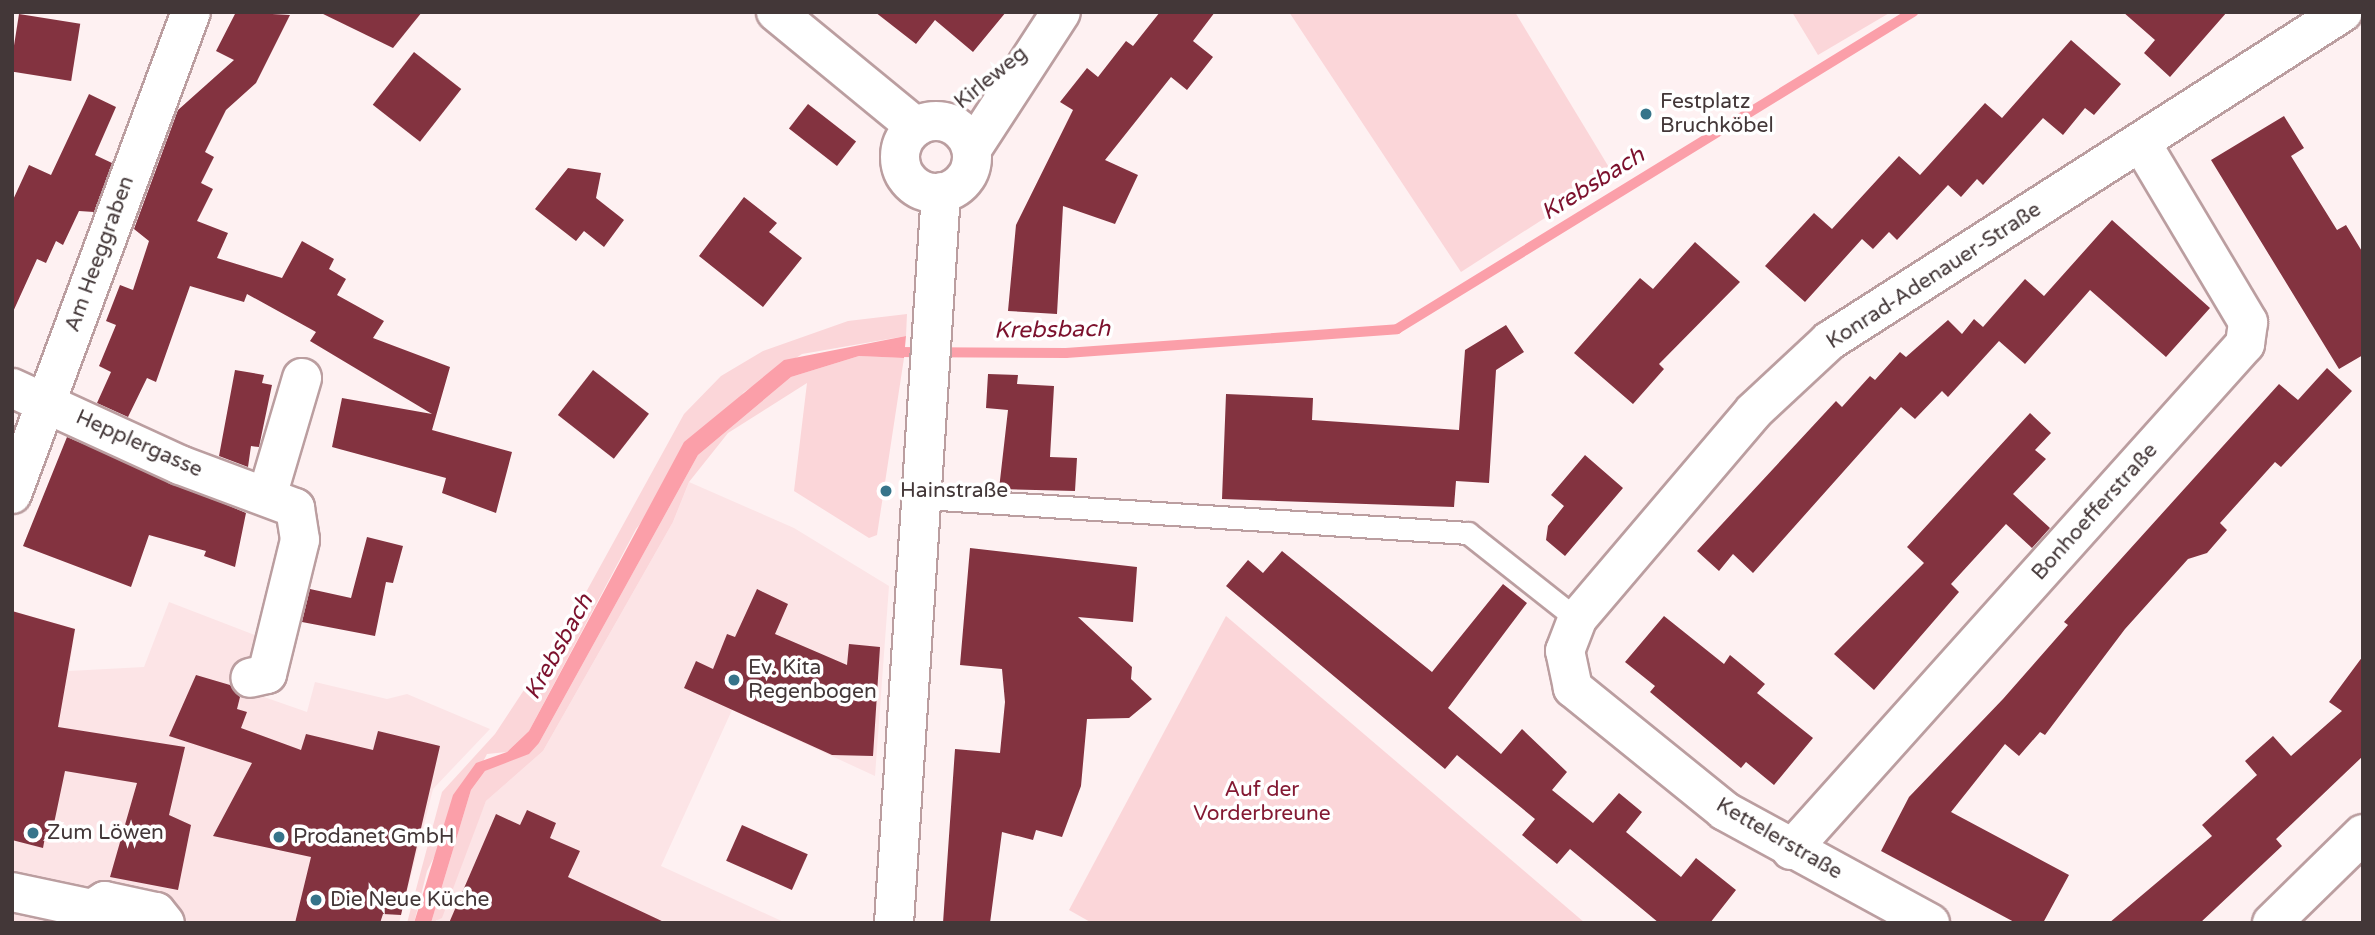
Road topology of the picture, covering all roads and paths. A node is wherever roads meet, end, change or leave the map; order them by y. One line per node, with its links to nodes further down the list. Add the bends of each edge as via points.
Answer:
1 (776, 12): 5 (street)
2 (2343, 12): 6 (street, Konrad-Adenauer-Straße)
3 (186, 14): 11 (street, Am Heeggraben)
4 (1053, 23): 5 (street, Kirleweg); 7 (street, Kirleweg)
5 (926, 124): 7 (street, via 959,129); 8 (street, via 901,149 905,176 915,186)
6 (2141, 144): 15 (street, Konrad-Adenauer-Straße, via 1829,341 1754,411); 19 (street, Bonhoefferstraße, via 2248,322 2245,344)
7 (972, 149): 8 (street, via 967,178)
8 (940, 193): 14 (street)
9 (302, 377): 12 (street)
10 (12, 388): 11 (street, Hepplergasse)
11 (48, 403): 12 (street, Hepplergasse, via 180,464); 13 (street, Am Heeggraben)
12 (268, 493): 16 (street, Hepplergasse, via 295,508 300,540 267,674)
13 (12, 494)
14 (924, 498): 15 (lane, via 1468,533); 23 (street)
15 (1577, 619): 17 (street, Konrad-Adenauer-Straße, via 1565,651)
16 (250, 678)
17 (1573, 688): 19 (street, Kettelerstraße, via 1725,811)
18 (2363, 834): 25 (street)
19 (1791, 850): 24 (street, Kettelerstraße)
20 (12, 892): 21 (street)
21 (102, 916): 22 (street, via 105,901 156,912)
22 (164, 923)
23 (894, 923)
24 (1930, 923)
25 (2272, 923)

